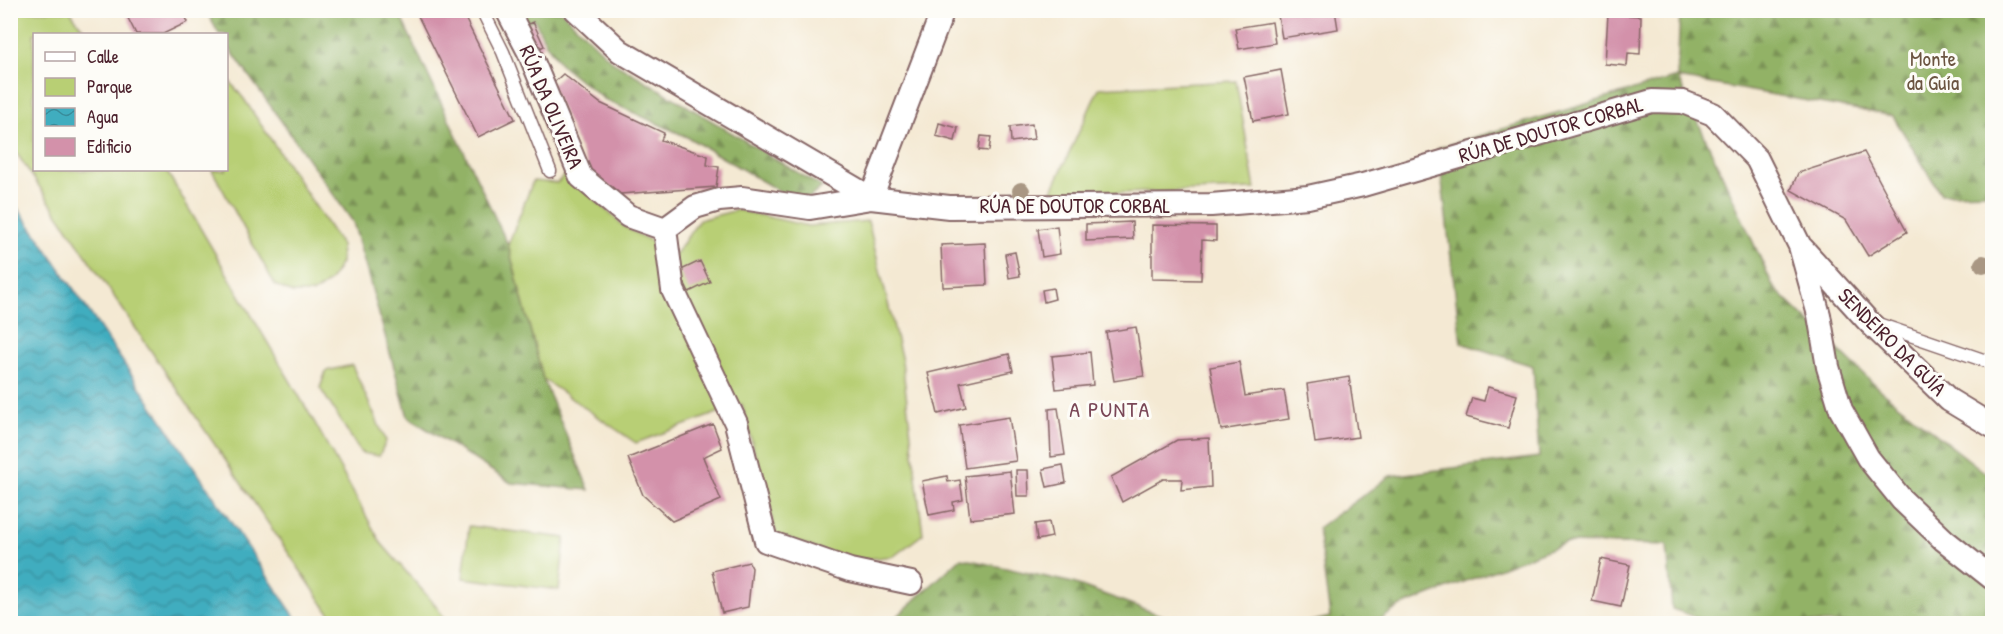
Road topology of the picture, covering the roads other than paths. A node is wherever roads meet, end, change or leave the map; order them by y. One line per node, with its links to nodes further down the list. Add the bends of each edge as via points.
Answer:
1 (482, 10): 5 (lane, via 503,52)
2 (507, 10): 7 (street, RÚA DA OLIVEIRA, via 529,52 581,177 628,216)
3 (576, 10): 6 (street, RÚA DE DOUTOR CORBAL, via 620,51)
4 (943, 10): 6 (street)
5 (550, 171)
6 (871, 198): 7 (street, RÚA DE DOUTOR CORBAL, via 810,208 742,198 719,200 695,207); 8 (street, RÚA DE DOUTOR CORBAL, via 949,207 1042,207 1211,205 1308,197 1652,101 1683,102 1713,114 1757,159)
7 (665, 229): 13 (street, via 673,290 736,423 766,541 849,570)
8 (1800, 246): 9 (street, SENDEIRO DA GUÍA); 12 (street, RÚA DE DOUTOR CORBAL, via 1841,410 1868,458 1902,500)
9 (1868, 321): 10 (lane); 11 (street, SENDEIRO DA GUÍA, via 1949,400)
10 (1992, 363)
11 (1992, 426)
12 (1992, 579)
13 (911, 583)

